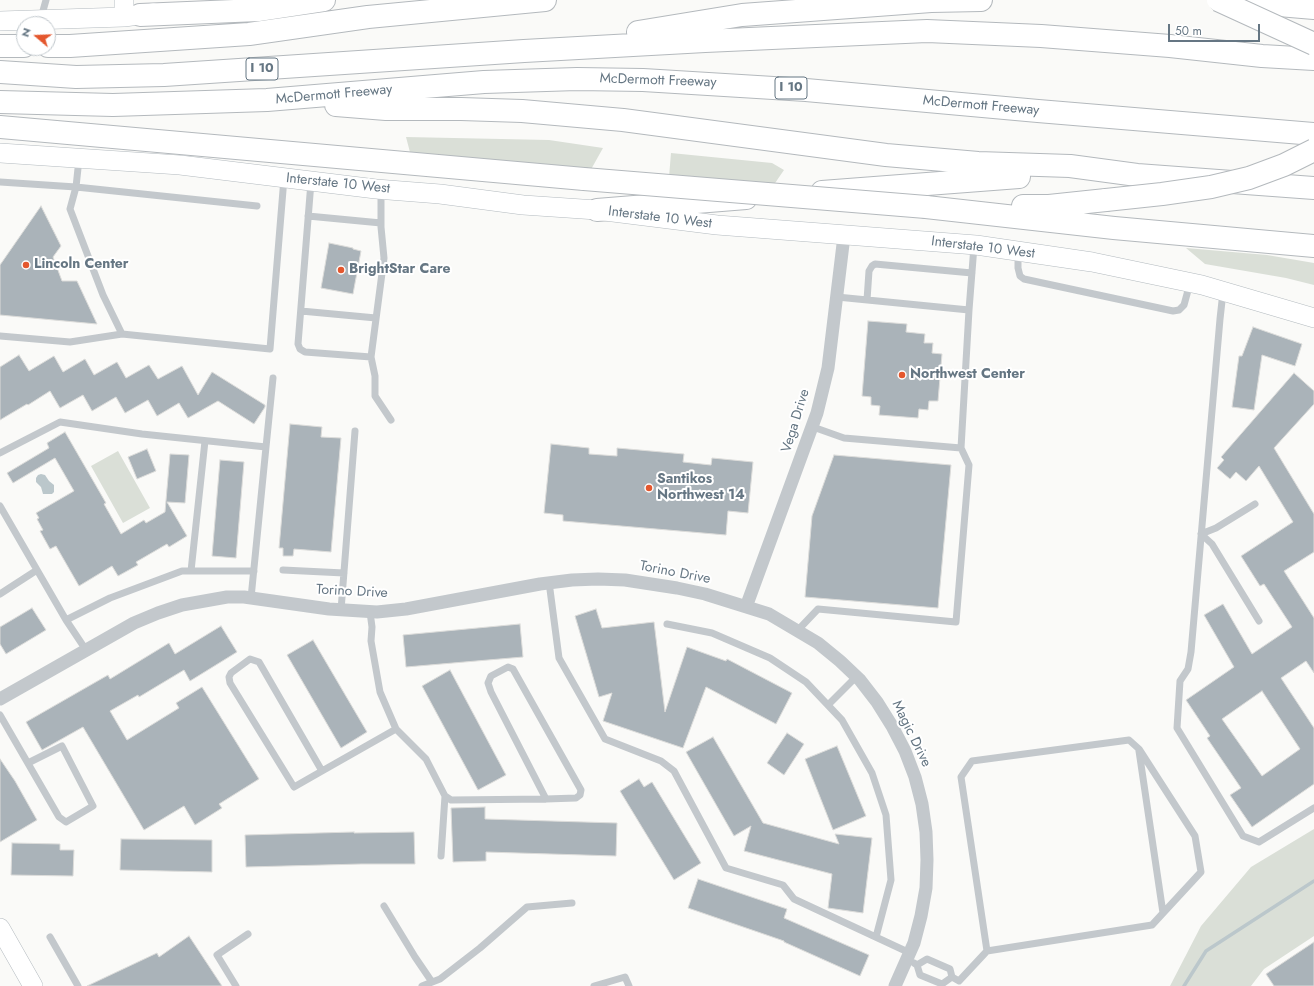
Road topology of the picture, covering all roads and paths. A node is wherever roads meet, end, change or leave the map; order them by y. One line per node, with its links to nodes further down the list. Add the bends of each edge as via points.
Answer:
1 (46, 0): 10 (lane)
2 (237, 0): 9 (main road)
3 (324, 0): 9 (highway, via 258,10)
4 (545, 0): 17 (highway, via 368,17 249,34)
5 (981, 0): 18 (highway, via 742,16)
6 (1218, 0): 8 (highway); 14 (highway, bridge)
7 (1308, 0): 8 (highway)
8 (1314, 7)
9 (129, 11): 11 (main road)
10 (42, 16)
11 (56, 18)
12 (0, 21): 13 (main road)
13 (16, 21)
14 (1314, 44)
15 (0, 46): 16 (highway)
16 (16, 46)
17 (56, 46)
18 (524, 51): 19 (highway, I 10, via 705,40 927,31 1040,36); 20 (highway, I 10, via 164,75 76,77)
19 (1314, 59)
20 (0, 72)
21 (267, 100): 22 (highway, McDermott Freeway / I 10, via 113,106); 24 (highway, McDermott Freeway / I 10, via 484,82 643,80 806,90); 28 (highway, via 386,109 522,111 623,120 886,155 978,163 1070,166)
22 (0, 102)
23 (0, 127): 36 (highway, bridge, via 584,180)
24 (1314, 134)
25 (1314, 150): 36 (highway, bridge, via 1249,178 1211,187 1049,206)
26 (0, 153): 27 (main road, Interstate 10 West)
27 (79, 159): 29 (main road, Interstate 10 West, via 180,165); 32 (lane)
28 (1138, 175): 33 (highway); 37 (highway, via 1024,176)
29 (284, 178): 31 (main road, Interstate 10 West); 53 (lane, via 270,349)
30 (0, 182): 32 (lane)
31 (311, 182): 34 (main road, Interstate 10 West); 38 (lane)
32 (76, 187): 35 (lane); 53 (lane, via 70,209)
33 (1314, 188)
34 (381, 190): 37 (main road, Interstate 10 West); 39 (lane)
35 (257, 206)
36 (926, 207): 42 (highway, via 1114,228)
37 (597, 210): 40 (main road, Interstate 10 West, via 716,225)
38 (308, 216): 39 (lane); 50 (lane)
39 (381, 223): 51 (lane, via 384,258)
40 (844, 236): 41 (main road, Interstate 10 West); 47 (street, Vega Drive)
41 (974, 245): 43 (main road, Interstate 10 West); 44 (lane)
42 (1314, 246)
43 (1018, 252): 45 (main road, Interstate 10 West, via 1092,262); 45 (lane, via 1018,268 1020,276 1024,279 1173,311 1184,305)
44 (972, 273): 48 (lane, via 875,264 869,271); 49 (lane)
45 (1190, 283): 46 (main road, Interstate 10 West)
46 (1223, 292): 52 (main road, Interstate 10 West); 66 (lane)
47 (837, 297): 48 (lane); 58 (street, Vega Drive, via 828,368)
48 (867, 300): 49 (lane)
49 (969, 310): 62 (lane)
50 (301, 311): 51 (lane); 55 (lane, via 298,344 300,349 305,352)
51 (376, 318): 55 (lane)
52 (1314, 318)
53 (122, 334): 54 (lane, via 70,342)
54 (0, 336)
55 (371, 357): 57 (lane, via 375,396)
56 (273, 378): 61 (lane)
57 (391, 420)
58 (813, 428): 62 (lane, via 844,438); 75 (street, Vega Drive)
59 (354, 431): 71 (lane)
60 (205, 441): 61 (lane); 63 (lane, via 60,422); 69 (lane)
61 (266, 447): 70 (lane)
62 (961, 448): 81 (lane, via 969,465 956,622 818,609)
63 (0, 453)
64 (1255, 504): 66 (lane, via 1216,528)
65 (0, 506): 67 (lane)
66 (1201, 534): 79 (lane, via 1212,544); 93 (lane, via 1191,652 1188,669 1180,681 1177,728 1243,836 1259,842)
67 (37, 570): 73 (lane); 78 (lane)
68 (283, 570): 71 (lane)
69 (191, 571): 70 (lane); 78 (lane, via 182,571 110,598)
70 (254, 571): 74 (lane)
71 (344, 573): 76 (lane)
72 (549, 582): 75 (street, Torino Drive, via 624,580 698,593); 77 (street, Torino Drive, via 406,609); 101 (lane, via 559,658 605,739 662,761 674,771 726,868 783,885 794,899)
73 (0, 594)
74 (252, 598): 76 (street, Torino Drive); 82 (street, Torino Drive, via 227,597 158,613)
75 (746, 607): 81 (street, Magic Drive, via 769,614)
76 (341, 610): 77 (street, Torino Drive)
77 (370, 612): 87 (lane, via 370,641 380,692)
78 (66, 620): 82 (lane)
79 (1259, 621)
80 (667, 624): 85 (lane, via 712,633 770,658 806,682)
81 (798, 630): 83 (street, Magic Drive, via 818,643)
82 (86, 650): 84 (street, Torino Drive)
83 (856, 677): 85 (lane); 103 (street, Magic Drive, via 877,702 905,751 922,804 926,832 926,888)
84 (2, 695)
85 (828, 705): 101 (lane, via 842,720 872,773 886,816 891,880)
86 (0, 714): 89 (lane)
87 (396, 729): 90 (lane); 91 (lane, via 426,759)
88 (1138, 749): 97 (lane); 97 (lane, via 1195,836 1201,872); 102 (lane, via 1129,740 972,761 961,777)
89 (28, 764): 89 (lane, via 59,817 66,822 93,806 62,746)
90 (322, 771): 90 (lane, via 294,787 230,683 231,673 250,659 259,662)
91 (444, 796): 92 (lane, via 451,800); 94 (lane)
92 (546, 799): 92 (lane, via 576,798 582,790 514,669 508,667 491,676 488,683)
93 (1314, 808)
94 (441, 856)
95 (572, 903): 105 (lane, via 527,907 480,948 440,979)
96 (384, 906): 105 (lane)
97 (1162, 913): 102 (lane, via 1152,925)
98 (0, 928): 107 (main road)
99 (248, 934): 109 (lane, via 217,955)
100 (50, 937): 108 (lane)
101 (876, 937): 103 (lane)
102 (987, 951): 106 (lane)
103 (911, 959): 104 (lane, via 927,959 950,969); 104 (lane, via 920,975 942,984); 113 (street, Magic Drive)
104 (952, 977): 106 (lane)
105 (432, 982): 110 (lane)
106 (958, 984)
107 (33, 986)
108 (78, 986)
109 (236, 986)
110 (422, 986)
111 (594, 986): 112 (lane, via 625,977)
112 (629, 986)
113 (895, 986)

